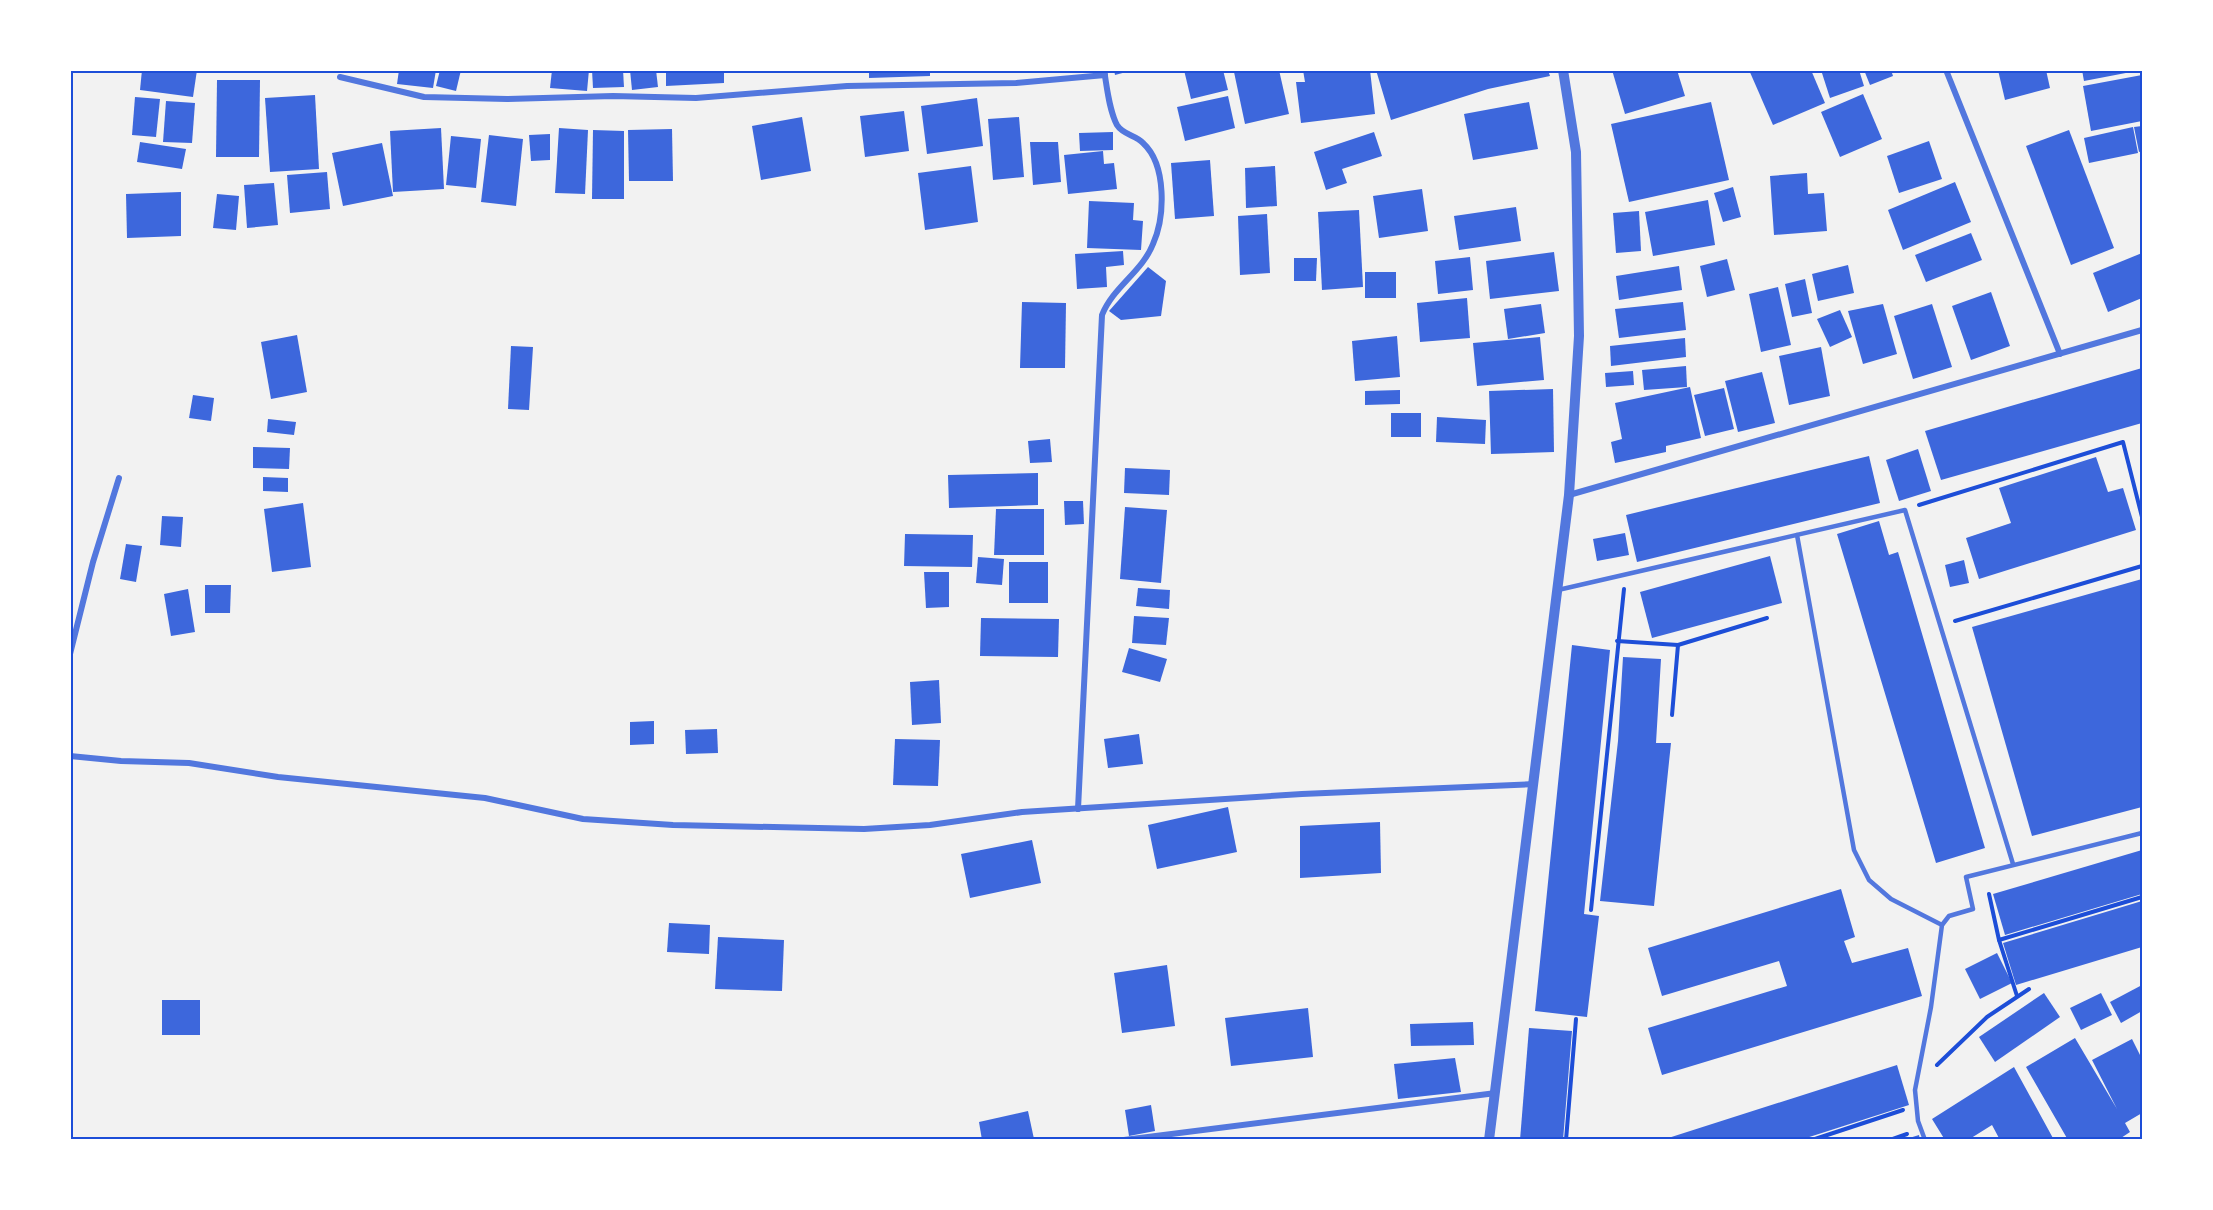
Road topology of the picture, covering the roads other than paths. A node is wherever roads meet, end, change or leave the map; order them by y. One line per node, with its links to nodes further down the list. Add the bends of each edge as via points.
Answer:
1 (1563, 70): 8 (street, via 1576,152 1579,313)
2 (1946, 70): 6 (street)
3 (1104, 73): 4 (street, via 1016,82 847,86 696,98 507,99 424,97); 14 (street, via 1117,125 1143,142 1155,160 1161,182 1153,246 1106,304 1102,315)
4 (340, 77)
5 (2142, 330): 6 (street)
6 (2060, 354): 8 (street)
7 (119, 478): 11 (street)
8 (1569, 495): 10 (street)
9 (1797, 535): 10 (lane); 16 (lane, via 1905,510); 17 (lane, via 1854,850 1869,880 1891,899)
10 (1558, 590): 13 (street)
11 (70, 654)
12 (70, 756): 14 (street, via 189,763 278,777 485,798 583,819 673,825 864,829)
13 (1535, 784): 14 (street); 18 (street)
14 (1078, 809)
15 (2142, 833): 16 (lane)
16 (2013, 864): 17 (lane, via 1966,877 1973,909 1948,916)
17 (1942, 925): 21 (lane, via 1917,1083 1918,1121)
18 (1497, 1093): 19 (street); 20 (street)
19 (1124, 1140)
20 (1489, 1140)
21 (1925, 1140)

